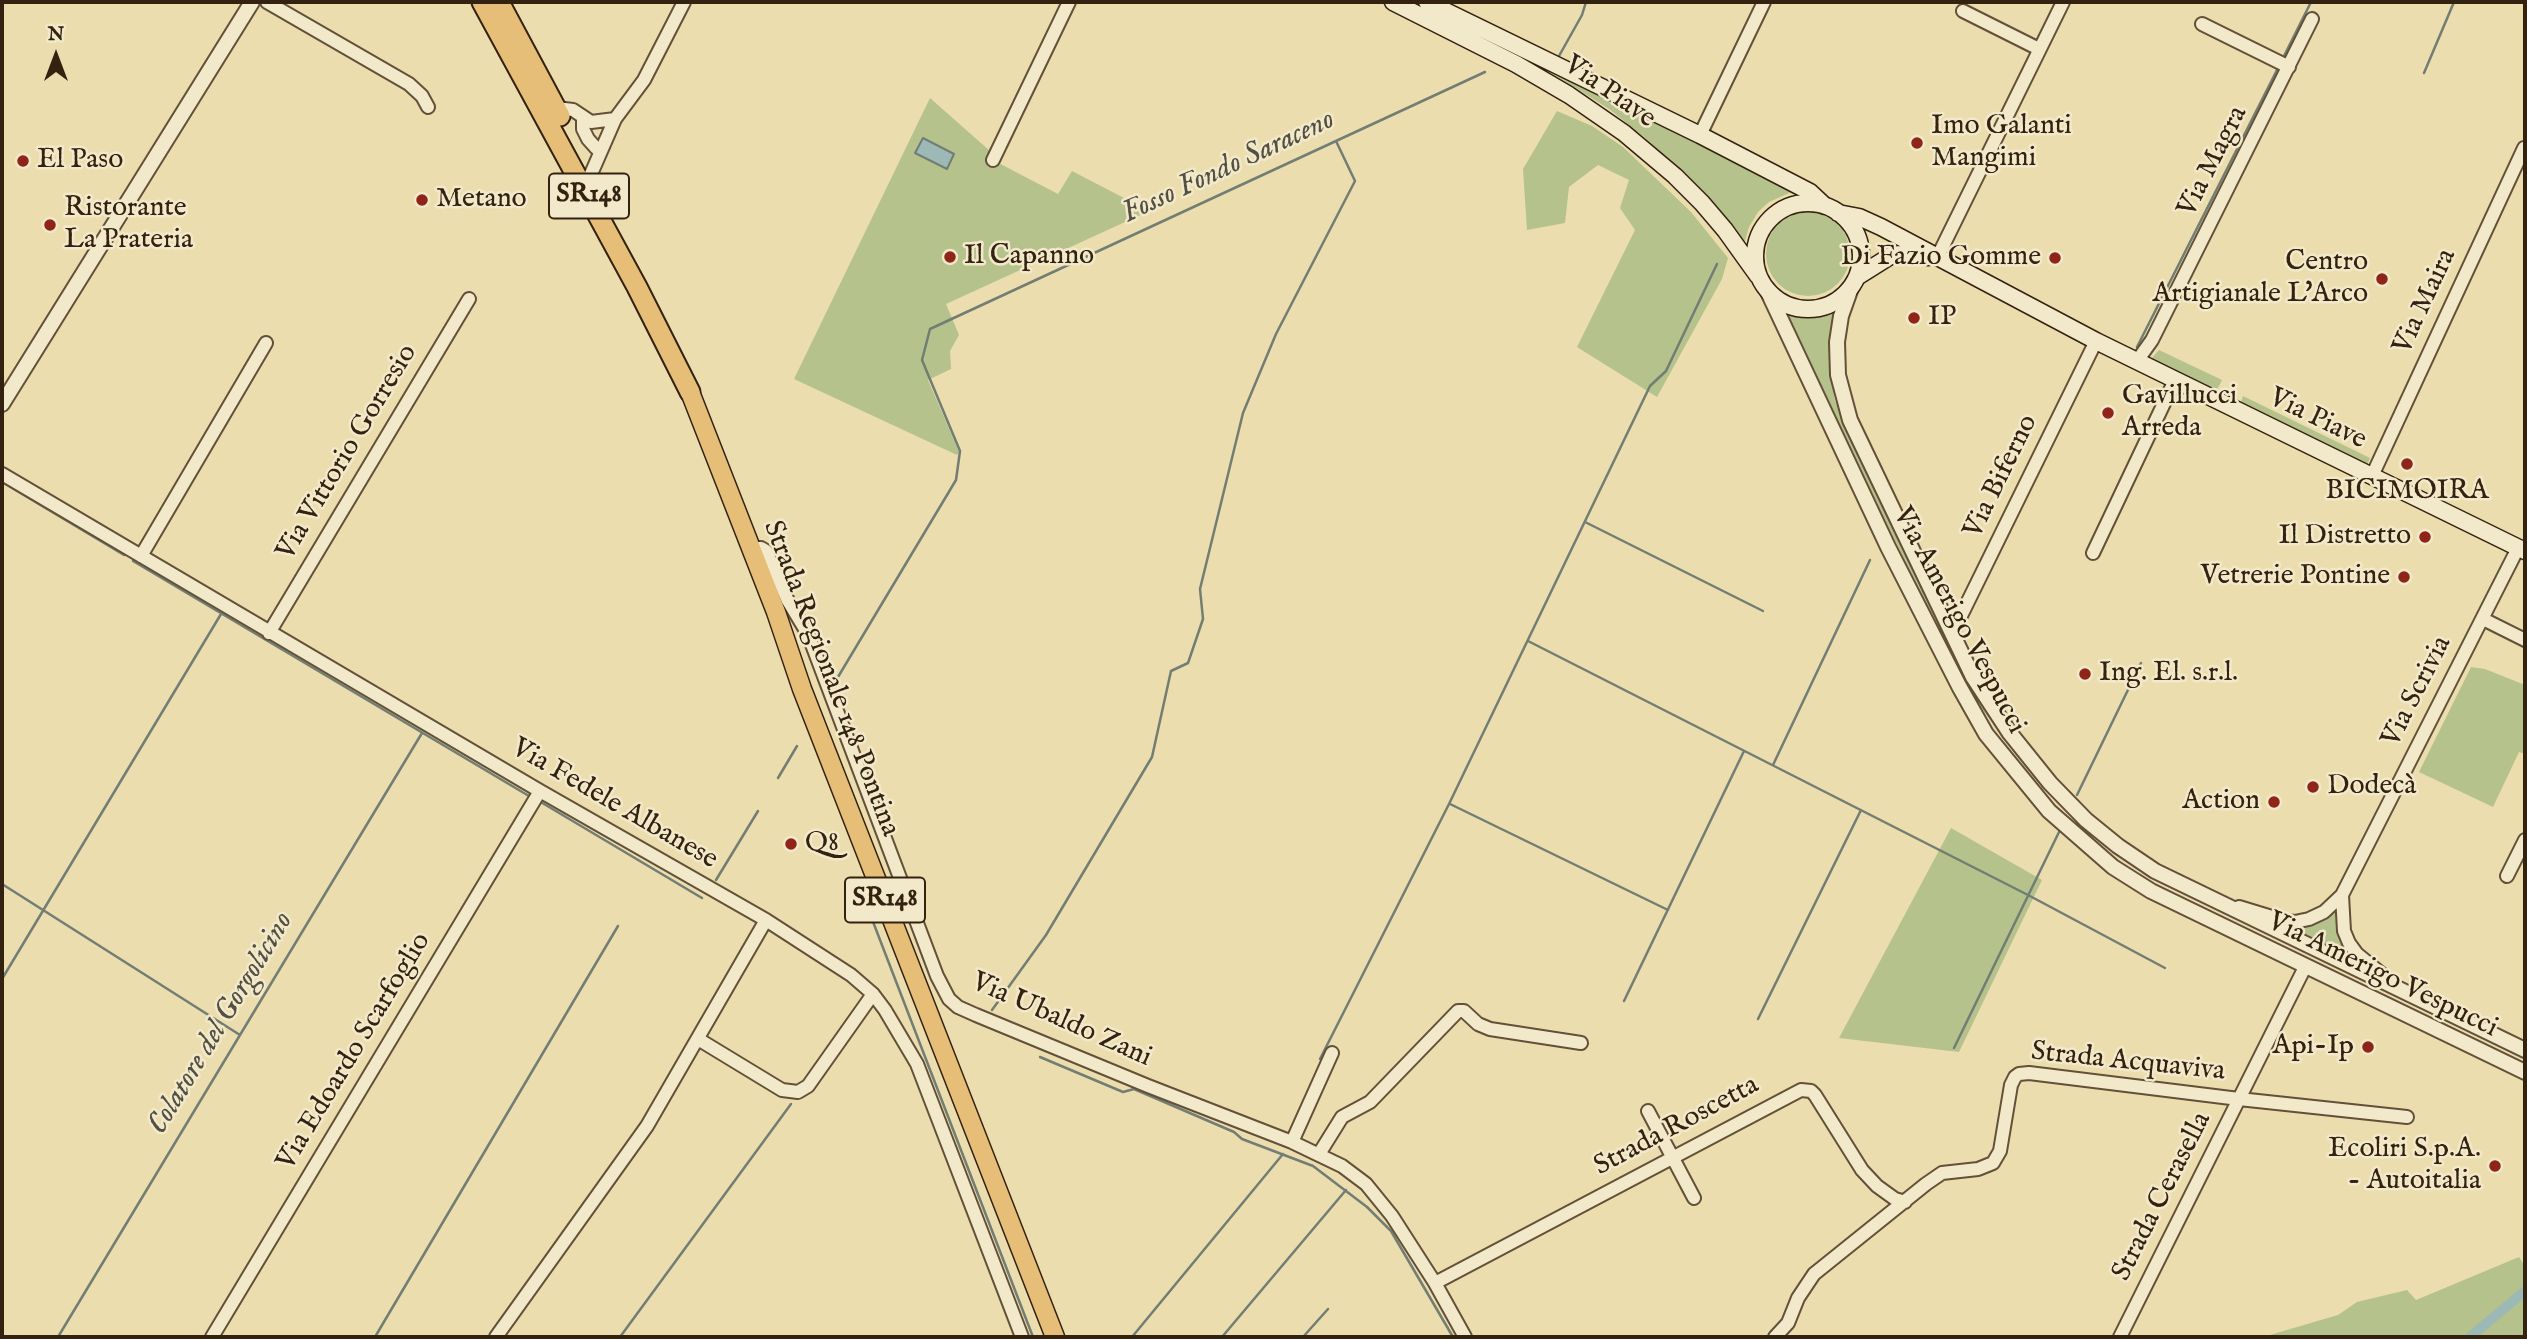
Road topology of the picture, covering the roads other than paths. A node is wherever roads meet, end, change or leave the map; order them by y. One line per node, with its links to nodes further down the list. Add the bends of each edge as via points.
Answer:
1 (252, 2): 36 (street)
2 (267, 2): 16 (street, via 409,84)
3 (482, 2): 35 (highway, Strada Regionale 148 Pontina / SR148)
4 (499, 2): 17 (highway, Strada Regionale 148 Pontina / SR148)
5 (684, 2): 19 (street, via 644,80)
6 (1069, 2): 23 (street)
7 (1393, 2): 27 (main road, Via Piave, via 1516,64 1624,133 1702,203)
8 (1427, 2): 20 (main road, Via Piave)
9 (1764, 2): 20 (street)
10 (2063, 2): 14 (street)
11 (1963, 11): 14 (street)
12 (2312, 19): 15 (street, Via Magra)
13 (2202, 24): 15 (street)
14 (2039, 49): 26 (street)
15 (2289, 66): 33 (street, Via Magra, via 2152,340)
16 (428, 107)
17 (556, 108): 18 (street, via 573,110); 24 (highway, Strada Regionale 148 Pontina / SR148)
18 (583, 118): 19 (street, via 591,122); 22 (street, via 588,139)
19 (615, 119): 22 (street)
20 (1700, 135): 25 (main road, Via Piave, via 1810,192)
21 (2524, 148): 38 (street, Via Maira)
22 (601, 149): 24 (street)
23 (993, 160)
24 (591, 174): 35 (highway, Strada Regionale 148 Pontina / SR148, via 645,282)
25 (1832, 209): 26 (main road, Via Piave, via 1881,227); 27 (main road, via 1808,203 1776,214 1757,242); 28 (main road, via 1849,222 1858,242 1861,263)
26 (1937, 258): 28 (main road, Via Piave, via 1898,253); 31 (main road, Via Piave)
27 (1758, 276): 29 (main road)
28 (1855, 281): 29 (main road, via 1835,302 1812,309 1788,305); 45 (street, Via Amerigo Vespucci, via 1841,316 1837,342 1843,398 1863,451)
29 (1768, 292): 53 (street, Via Amerigo Vespucci, via 1934,640 1986,734 2017,774 2049,811 2113,867 2151,891)
30 (469, 299): 44 (street, Via Vittorio Gorresio)
31 (2096, 341): 33 (main road, Via Piave); 45 (street, Via Biferno)
32 (266, 343): 42 (street)
33 (2137, 361): 34 (main road, Via Piave)
34 (2175, 380): 38 (main road, Via Piave); 41 (street)
35 (690, 392): 39 (main road, Strada Regionale 148 Pontina / SR148)
36 (2, 404)
37 (2, 474): 42 (street, Via Fedele Albanese)
38 (2372, 476): 40 (main road, Via Piave)
39 (751, 548): 66 (street, Via Ubaldo Zani, via 766,551 808,634 949,999 976,1015); 75 (main road, Strada Regionale 148 Pontina / SR148)
40 (2522, 550): 43 (street, Via Scrivia)
41 (2093, 553)
42 (141, 556): 44 (street, Via Fedele Albanese)
43 (2483, 619): 46 (street); 50 (street, Via Scrivia)
44 (269, 633): 47 (street, Via Fedele Albanese)
45 (1952, 634): 51 (street, Via Amerigo Vespucci, via 2009,732 2086,820 2155,871)
46 (2525, 640)
47 (540, 791): 52 (street, Via Fedele Albanese); 72 (street, Via Edoardo Scarfoglio)
48 (2525, 840): 49 (street)
49 (2507, 876)
50 (2342, 895): 51 (street, Via Scrivia, via 2324,912 2295,922); 54 (street, via 2348,943)
51 (2211, 900): 54 (street, Via Amerigo Vespucci)
52 (766, 920): 55 (street, Via Fedele Albanese); 56 (street)
53 (2305, 967): 62 (street, Via Amerigo Vespucci); 63 (street, Strada Cerasella)
54 (2407, 993): 57 (street, Via Amerigo Vespucci)
55 (873, 994): 56 (street, via 808,1086 798,1092 782,1090); 74 (street, Via Fedele Albanese, via 921,1074)
56 (698, 1039): 73 (street, via 648,1126)
57 (2504, 1040): 58 (street); 60 (street, Via Amerigo Vespucci)
58 (2525, 1042)
59 (1581, 1043): 67 (street, via 1490,1029 1458,1011 1370,1102 1342,1116)
60 (2525, 1050)
61 (1332, 1053): 66 (street)
62 (2525, 1072)
63 (2239, 1099): 65 (street, Strada Acquaviva); 70 (street, Strada Acquaviva, via 2019,1074 2011,1085 2000,1151 1993,1163 1942,1173); 78 (street, Strada Cerasella)
64 (1648, 1111): 68 (street)
65 (2407, 1117)
66 (1292, 1142): 67 (street, Via Ubaldo Zani)
67 (1319, 1154): 71 (street, Via Ubaldo Zani, via 1373,1192)
68 (1673, 1158): 69 (street); 70 (street, Strada Roscetta, via 1793,1093 1807,1090 1818,1098 1862,1170 1877,1186); 71 (street, Strada Roscetta)
69 (1694, 1198)
70 (1905, 1202): 77 (street, Strada Acquaviva, via 1814,1274 1788,1323)
71 (1435, 1283): 76 (street, Via Ubaldo Zani)
72 (212, 1337)
73 (496, 1337)
74 (1022, 1337)
75 (1055, 1337)
76 (1465, 1337)
77 (1775, 1337)
78 (2120, 1337)

